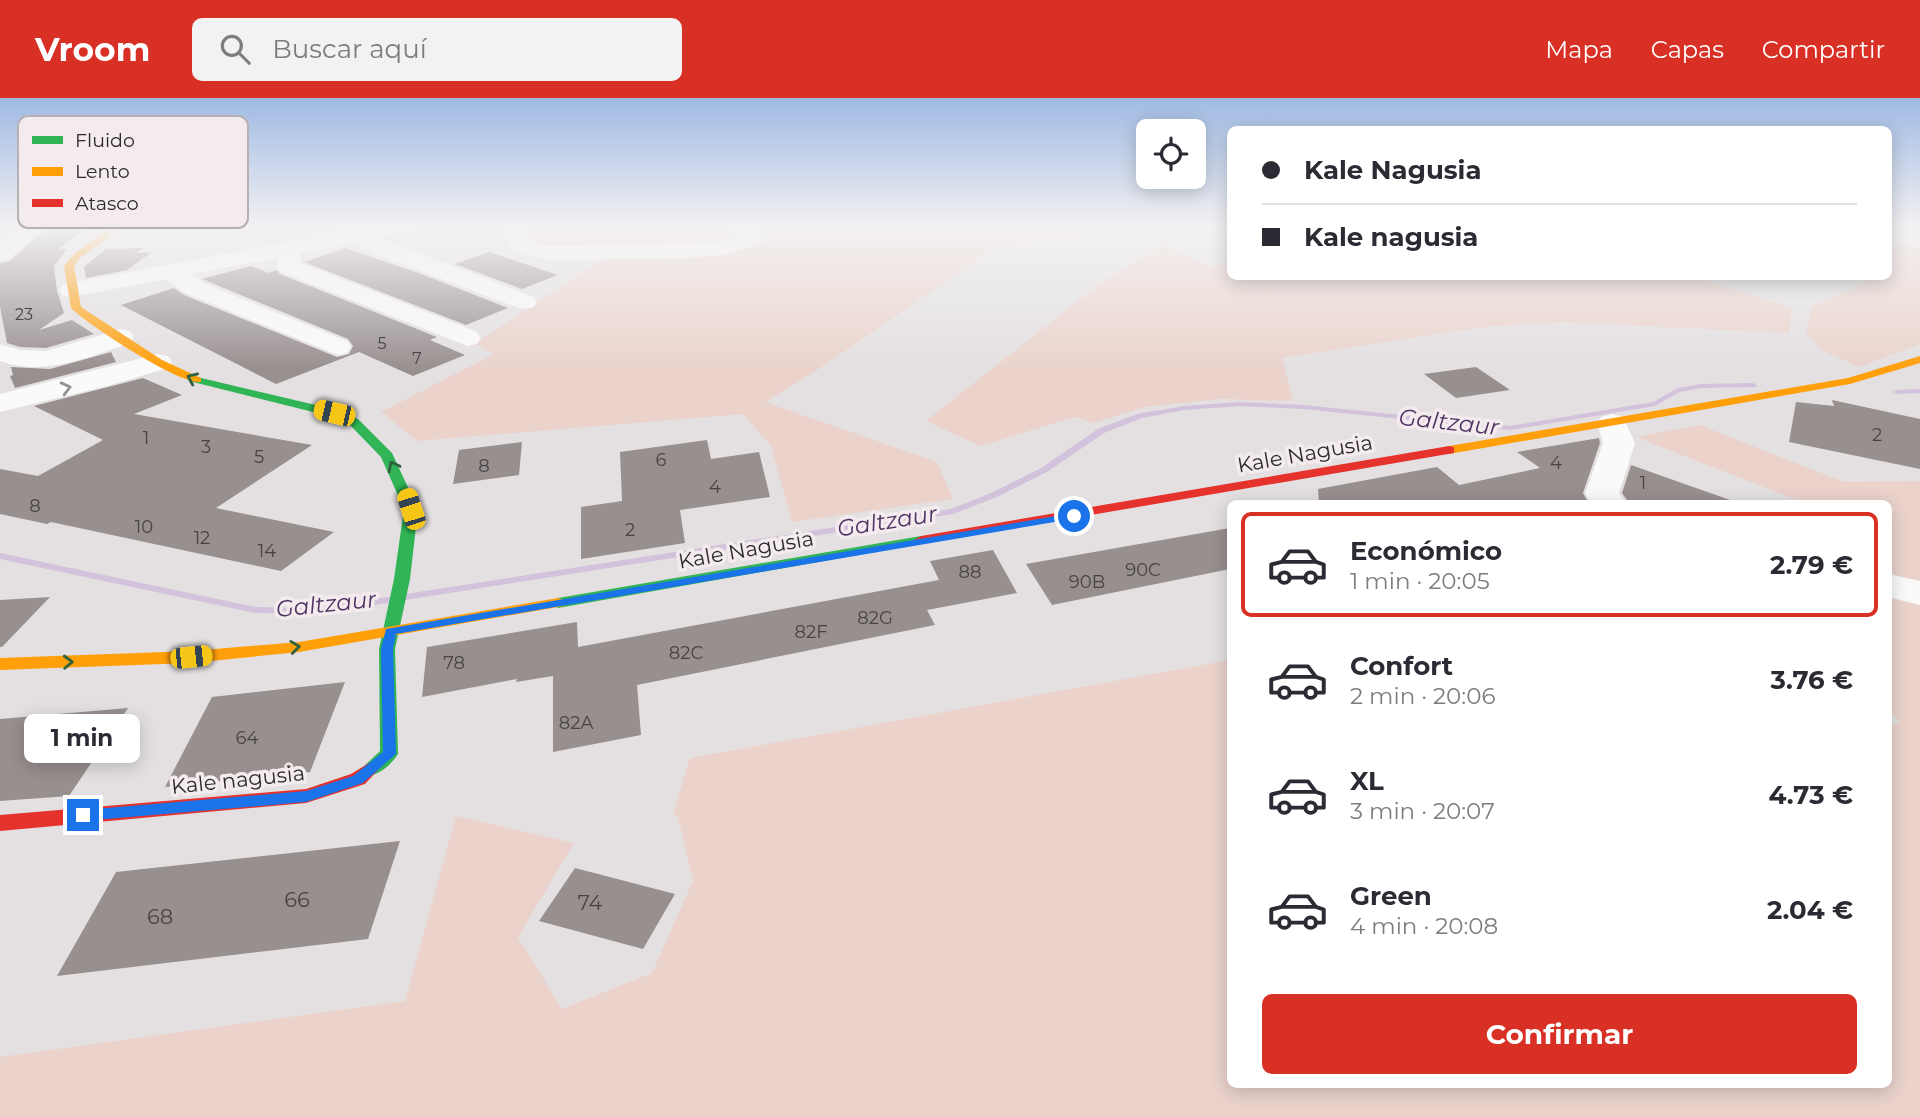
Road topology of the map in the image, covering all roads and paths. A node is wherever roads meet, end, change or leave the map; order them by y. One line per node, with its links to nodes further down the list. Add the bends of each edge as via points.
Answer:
1 (70, 275): 6 (street)
2 (158, 275): 6 (street)
3 (176, 275): 10 (street, via 194,288)
4 (308, 275): 9 (street)
5 (453, 275): 7 (street)
6 (71, 290): 8 (street, via 76,308)
7 (525, 302)
8 (121, 337): 11 (street, via 51,358 16,360); 13 (street)
9 (468, 338)
10 (338, 347)
11 (0, 352)
12 (1920, 359): 15 (street, Kale Nagusia, via 1867,377)
13 (158, 362): 14 (street, one-way to 13); 19 (street, one-way to 13, via 411,509 387,456 354,422 334,413 198,381)
14 (0, 403)
15 (1612, 423): 16 (street, via 1619,443 1602,494); 19 (street, Kale Nagusia)
16 (1607, 500)
17 (1892, 586): 18 (street)
18 (1920, 593)
19 (390, 632): 20 (street, Kale Nagusia, one-way to 19, via 191,657); 21 (street, Kale nagusia, via 389,754 358,779 306,796)
20 (0, 664)
21 (0, 822)

